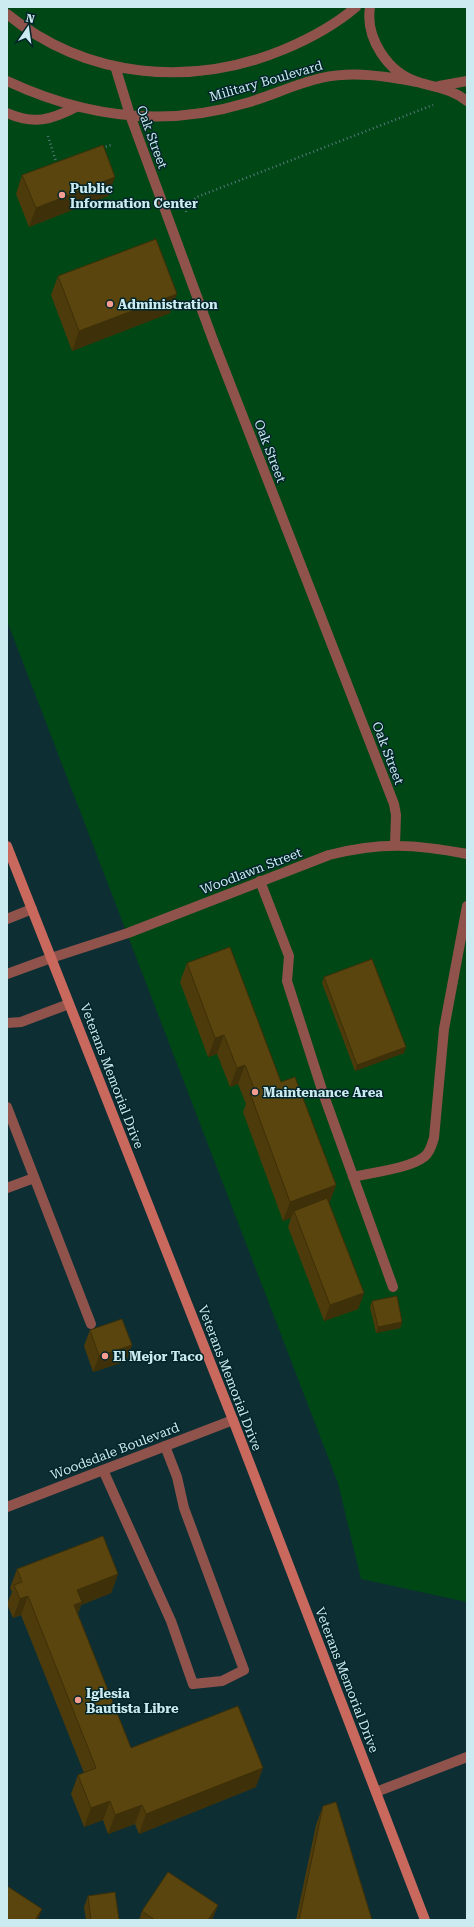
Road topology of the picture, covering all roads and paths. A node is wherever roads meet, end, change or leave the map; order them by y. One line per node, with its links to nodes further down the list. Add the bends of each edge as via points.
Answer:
1 (356, 7): 4 (street, Military Boulevard, via 332,25 293,45 253,61 211,70 172,72 144,72)
2 (370, 7): 7 (street, via 372,36 382,55 397,72)
3 (7, 14): 4 (street, Military Boulevard, via 48,41 72,52)
4 (116, 66): 13 (street, Oak Street)
5 (7, 81): 11 (street, Military Boulevard, via 54,101)
6 (467, 81): 8 (street)
7 (417, 82): 8 (street, Military Boulevard); 13 (street, Military Boulevard, via 385,76 339,75 246,103 206,112 185,115)
8 (439, 86): 9 (street)
9 (467, 100)
10 (436, 103): 20 (path, via 197,197 188,205)
11 (76, 107): 13 (street, Military Boulevard); 14 (street)
12 (7, 113): 14 (street, via 26,120)
13 (130, 115): 21 (street, Oak Street, via 213,340 394,804)
14 (43, 120): 18 (path)
15 (111, 145): 16 (path)
16 (97, 149)
17 (63, 162): 18 (path)
18 (56, 164): 19 (path)
19 (58, 171)
20 (186, 216)
21 (395, 845): 23 (street, Woodlawn Street); 24 (street, Woodlawn Street, via 352,849 329,855)
22 (7, 848): 26 (main road, Veterans Memorial Drive)
23 (467, 854)
24 (260, 881): 28 (street, Woodlawn Street, via 128,933); 33 (street, via 289,956 287,981)
25 (467, 906): 33 (street, via 444,1029 431,1148 425,1156 411,1164)
26 (32, 909): 27 (street); 28 (main road, Veterans Memorial Drive)
27 (7, 919)
28 (51, 958): 29 (street, Woodlawn Street); 30 (main road, Veterans Memorial Drive)
29 (7, 974)
30 (69, 1004): 31 (street, via 21,1022); 38 (main road, Veterans Memorial Drive)
31 (7, 1023)
32 (7, 1107): 34 (street)
33 (353, 1176): 36 (street)
34 (34, 1178): 35 (street); 37 (street)
35 (7, 1188)
36 (394, 1287)
37 (91, 1324)
38 (233, 1420): 39 (street, Woodsdale Boulevard); 43 (main road, Veterans Memorial Drive)
39 (165, 1446): 40 (street, Woodsdale Boulevard); 40 (street, via 177,1477 184,1508 244,1670 222,1681 193,1684 171,1621)
40 (103, 1470): 41 (street, Woodsdale Boulevard)
41 (7, 1507)
42 (467, 1757): 43 (street)
43 (376, 1792): 44 (main road, Veterans Memorial Drive)
44 (425, 1920)

